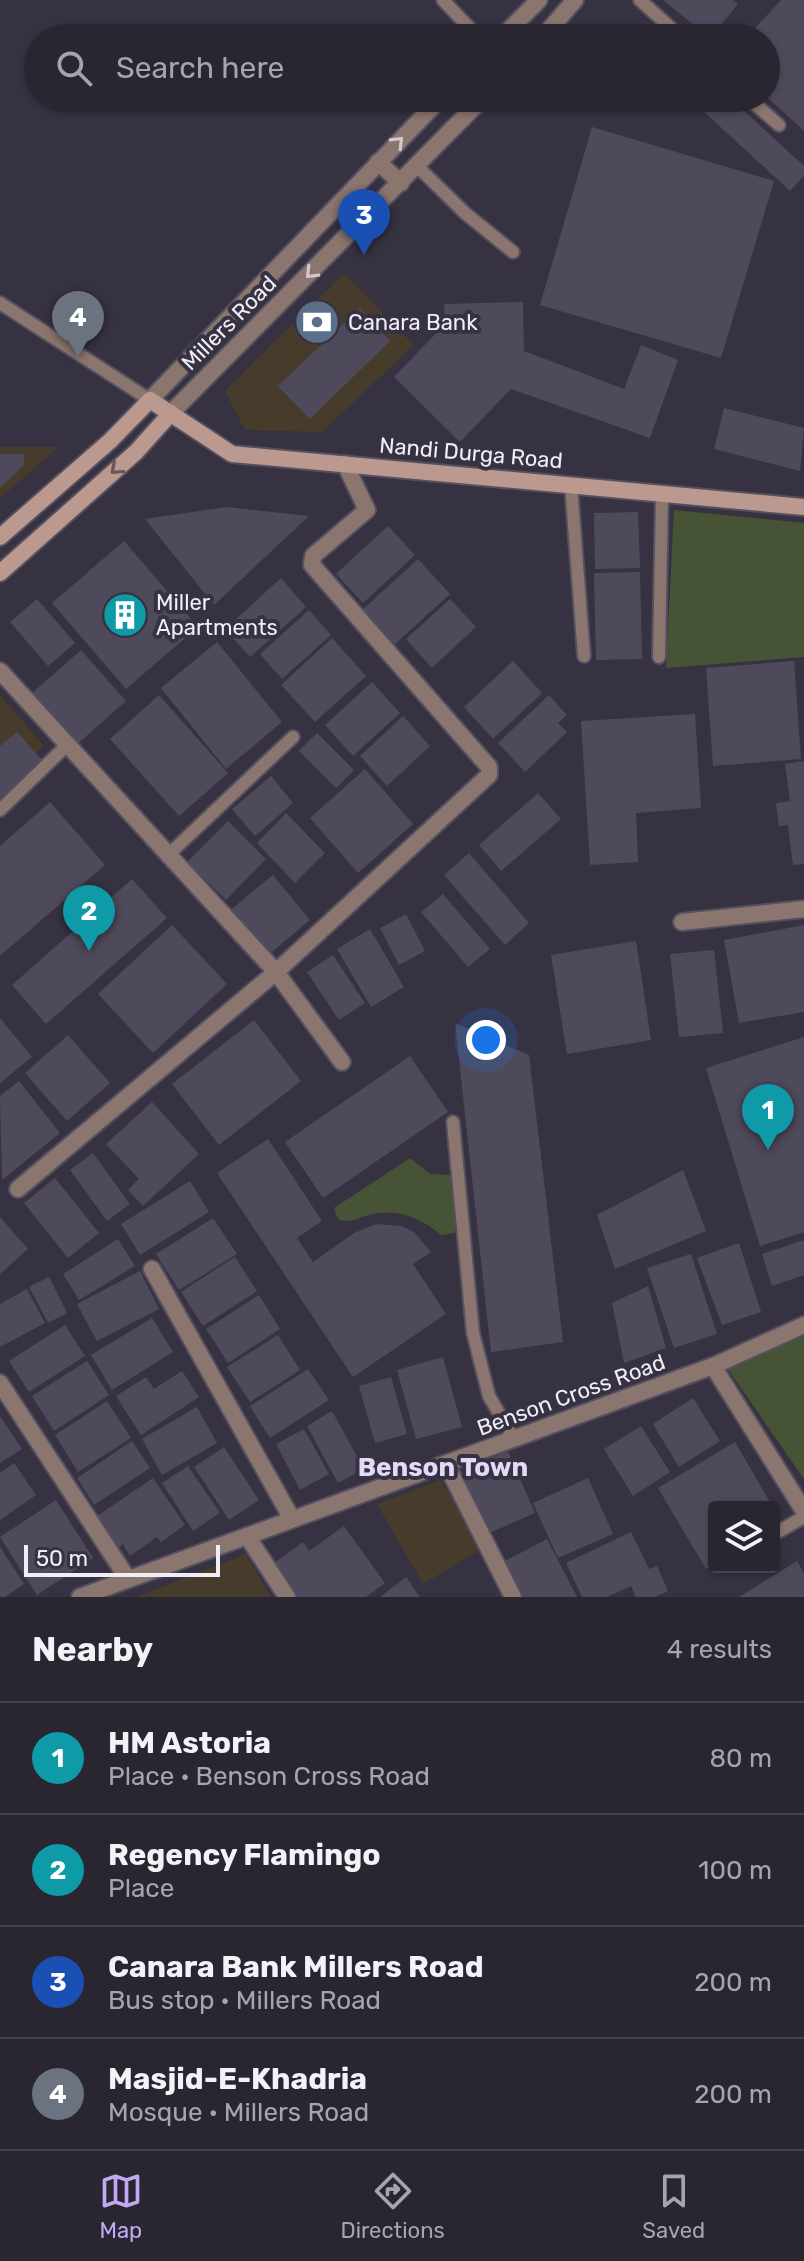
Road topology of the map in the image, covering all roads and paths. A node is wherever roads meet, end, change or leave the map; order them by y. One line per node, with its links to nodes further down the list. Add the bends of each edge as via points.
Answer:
1 (443, 0): 5 (lane)
2 (539, 0): 6 (street)
3 (575, 0): 7 (street)
4 (640, 0): 8 (lane)
5 (466, 24)
6 (515, 24)
7 (554, 24)
8 (667, 24)
9 (427, 112): 13 (street, Millers Road, one-way to 9)
10 (469, 112): 14 (street, Millers Road)
11 (764, 112): 12 (lane)
12 (779, 125)
13 (378, 162): 15 (street); 18 (street, Millers Road)
14 (417, 166): 15 (street, Millers Road); 16 (lane)
15 (401, 183): 19 (street, Millers Road, one-way to 19)
16 (513, 252)
17 (0, 303): 18 (lane)
18 (150, 400): 19 (main road, Nandi Durga Road); 24 (main road, Millers Road)
19 (171, 413): 20 (main road, Nandi Durga Road, via 232,454); 25 (main road, Millers Road, one-way to 25, via 136,452)
20 (345, 464): 21 (main road, Nandi Durga Road); 35 (street, via 367,510 313,556 312,565 490,771)
21 (571, 485): 22 (main road, Nandi Durga Road); 26 (lane)
22 (662, 494): 23 (main road, Nandi Durga Road); 27 (lane)
23 (804, 507)
24 (0, 537)
25 (0, 573)
26 (584, 656)
27 (659, 657)
28 (0, 671): 30 (street)
29 (293, 737): 32 (lane)
30 (66, 746): 31 (lane); 32 (street)
31 (0, 810)
32 (167, 856): 35 (street)
33 (804, 909): 34 (street)
34 (682, 922)
35 (276, 972): 36 (street); 38 (street)
36 (342, 1062)
37 (453, 1122): 43 (lane, via 473,1333 489,1396)
38 (18, 1189)
39 (152, 1269): 47 (street)
40 (804, 1325): 41 (street, Benson Cross Road)
41 (713, 1366): 43 (street, Benson Cross Road); 45 (street)
42 (0, 1383): 50 (street)
43 (514, 1439): 44 (street, Benson Cross Road)
44 (446, 1464): 47 (street, Benson Cross Road); 53 (street)
45 (804, 1511)
46 (804, 1517): 48 (lane)
47 (292, 1519): 49 (street, Benson Cross Road)
48 (780, 1531)
49 (247, 1536): 50 (street, Benson Cross Road); 52 (street)
50 (128, 1579): 51 (street, Benson Cross Road)
51 (80, 1597)
52 (287, 1597)
53 (513, 1597)

